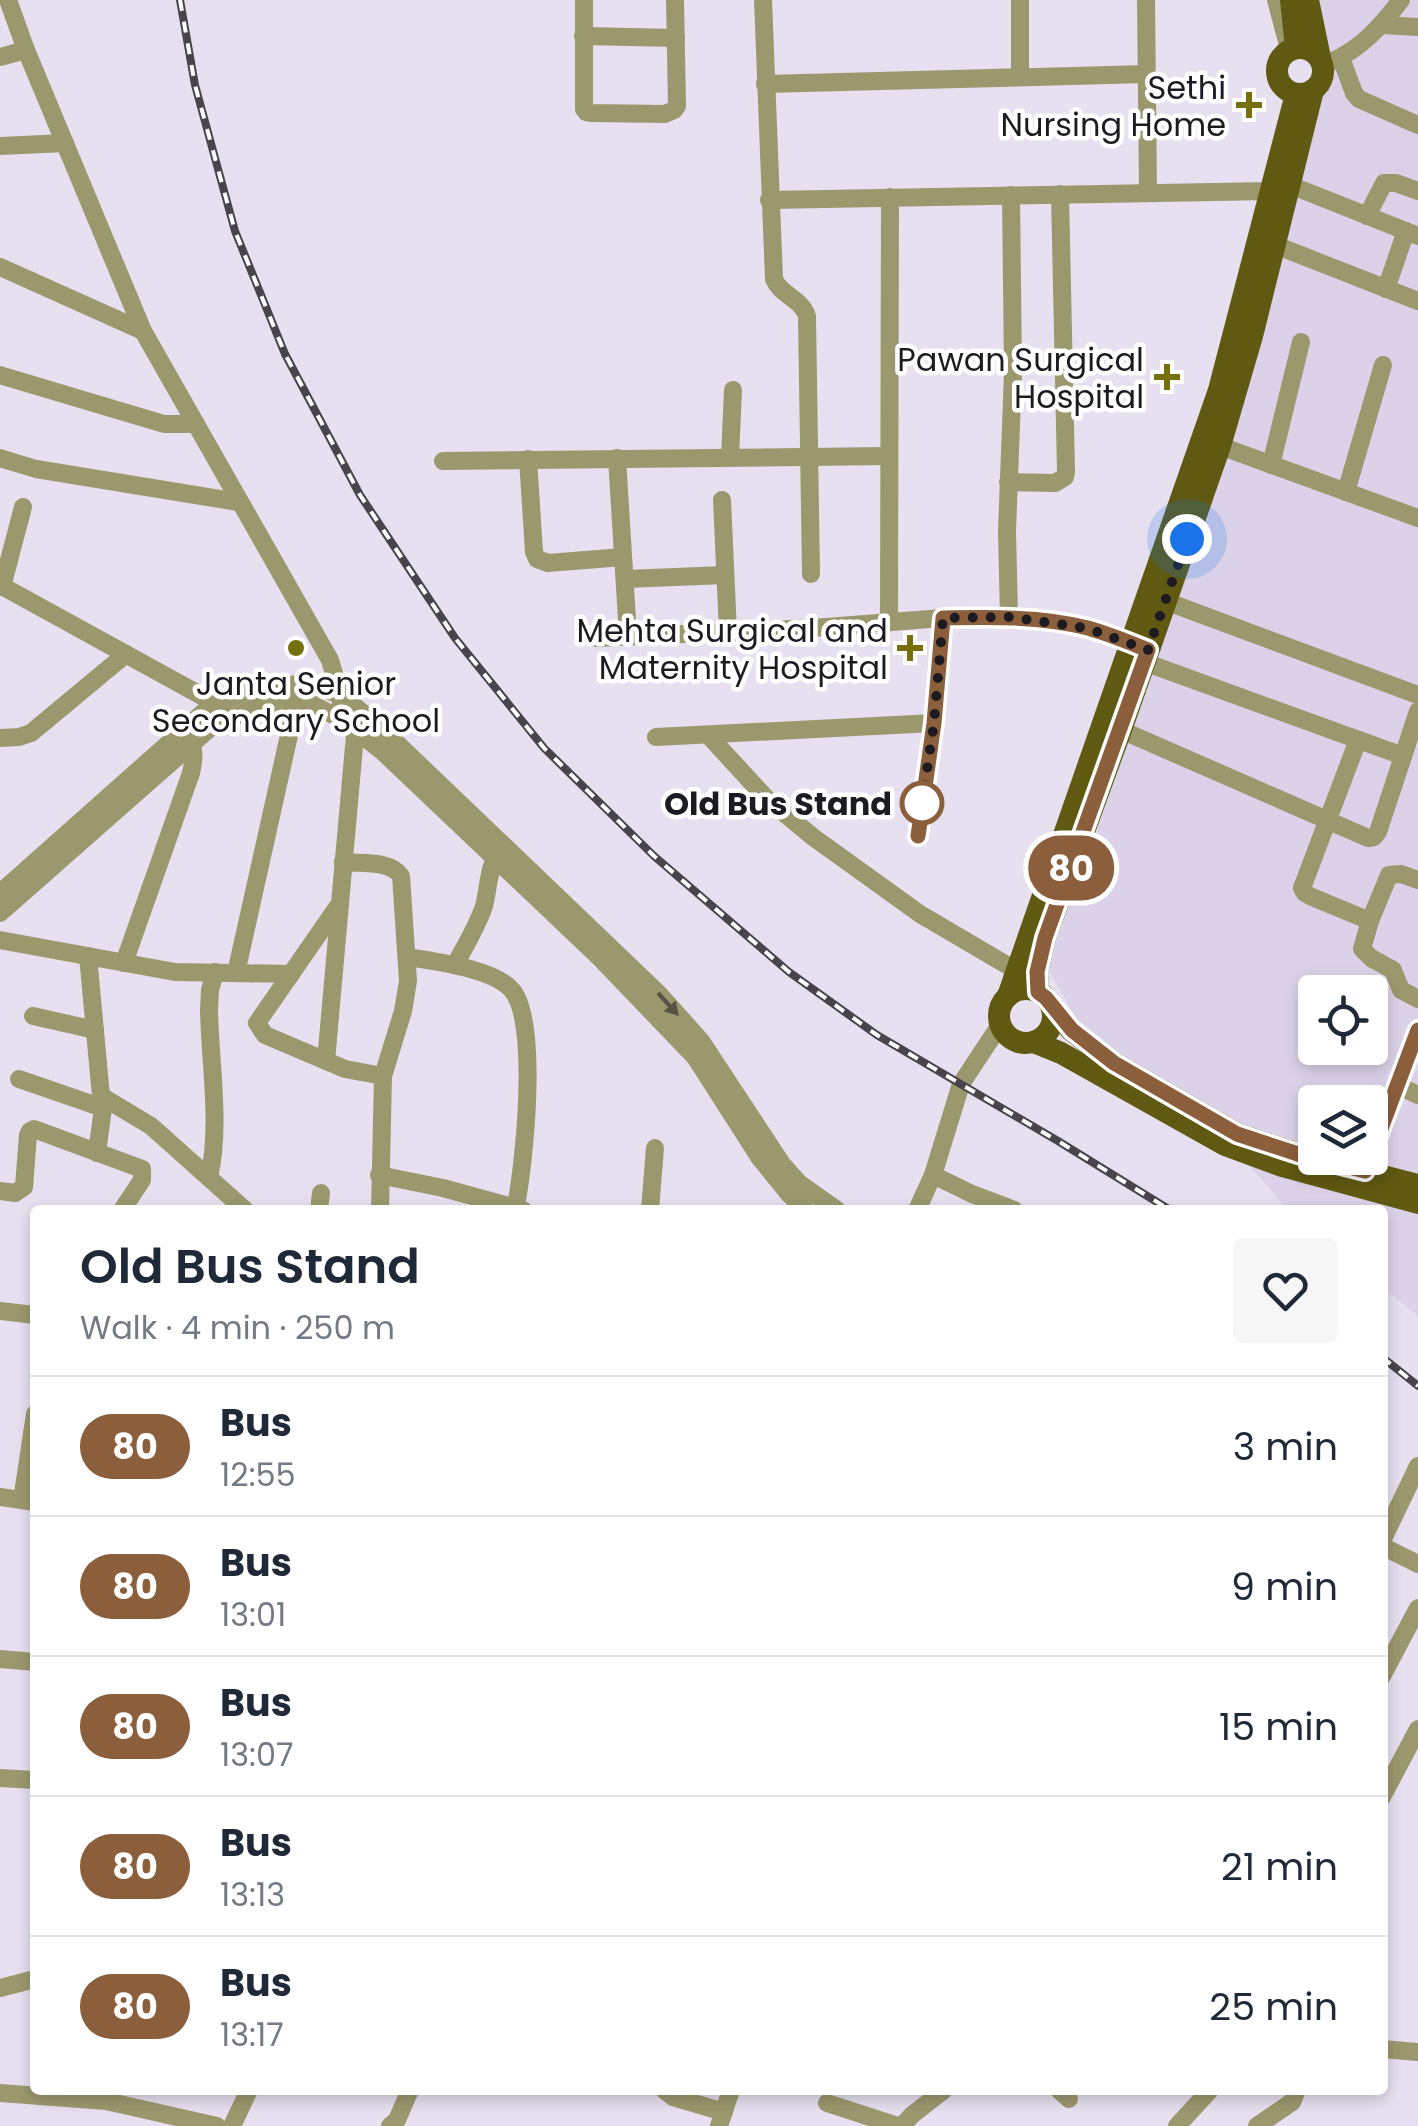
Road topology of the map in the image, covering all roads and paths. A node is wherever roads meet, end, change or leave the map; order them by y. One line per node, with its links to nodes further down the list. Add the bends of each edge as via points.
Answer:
1 (8, 0): 16 (street)
2 (584, 0): 13 (street)
3 (675, 0): 14 (street)
4 (763, 0): 21 (street)
5 (1020, 0): 20 (street)
6 (1146, 0): 19 (street)
7 (1276, 0): 15 (street)
8 (1291, 0): 15 (main road)
9 (1308, 0): 18 (main road)
10 (1400, 0): 11 (street)
11 (1382, 25): 12 (street); 18 (street)
12 (1418, 27)
13 (583, 36): 14 (street); 14 (street, via 582,102 592,114 674,110)
14 (676, 38)
15 (1293, 49): 18 (main road); 22 (main road, via 1281,58 1278,76 1288,91)
16 (26, 50): 17 (street); 24 (street)
17 (0, 57)
18 (1328, 61): 22 (main road, via 1323,76); 23 (street, via 1358,99)
19 (1147, 74): 20 (street); 28 (street)
20 (1020, 78): 21 (street)
21 (765, 84): 32 (street)
22 (1304, 92): 26 (main road)
23 (1418, 125)
24 (65, 143): 25 (street); 39 (street)
25 (0, 146)
26 (1281, 188): 28 (street); 33 (street); 35 (main road); 45 (main road, via 1219,390)
27 (1418, 192): 33 (street, via 1384,183)
28 (1148, 193): 29 (street)
29 (1060, 194): 30 (street); 54 (street, via 1065,478)
30 (1011, 195): 31 (street); 54 (street)
31 (890, 197): 32 (street); 47 (street)
32 (770, 200): 46 (street, via 774,279 806,316)
33 (1367, 216): 34 (street)
34 (1412, 234): 37 (street)
35 (1275, 244): 37 (street); 45 (main road, via 1252,336)
36 (0, 267): 39 (street)
37 (1386, 288): 38 (street)
38 (1418, 301)
39 (143, 332): 44 (street)
40 (1301, 342): 53 (street)
41 (1383, 365): 55 (street)
42 (0, 375): 44 (street, via 164,424)
43 (733, 390): 48 (street)
44 (196, 424): 57 (street)
45 (1211, 442): 53 (street); 65 (main road); 72 (main road)
46 (809, 456): 47 (street); 48 (street); 61 (street)
47 (889, 456): 68 (street)
48 (730, 457): 50 (street)
49 (0, 458): 57 (street)
50 (616, 458): 51 (street); 60 (street)
51 (528, 459): 52 (street); 60 (street, via 538,559)
52 (443, 460)
53 (1271, 464): 55 (street)
54 (1008, 482): 66 (street)
55 (1346, 492): 59 (street)
56 (722, 500): 62 (street)
57 (238, 502): 76 (street, via 330,660)
58 (24, 506): 64 (street)
59 (1418, 518)
60 (623, 557): 63 (street)
61 (811, 574)
62 (726, 576): 63 (street); 69 (street)
63 (624, 579): 70 (street)
64 (1, 586): 73 (street)
65 (1165, 601): 72 (main road); 74 (street)
66 (1009, 617): 67 (street); 72 (street, via 1086,628)
67 (943, 618): 68 (street); 81 (street)
68 (889, 622): 69 (street)
69 (728, 632): 70 (street)
70 (628, 636): 71 (street)
71 (596, 638)
72 (1141, 652): 82 (main road); 87 (street); 103 (main road)
73 (126, 654): 77 (street); 85 (street, via 31,732)
74 (1416, 687)
75 (298, 694): 76 (street); 77 (street, via 253,688); 79 (street); 80 (street); 105 (street)
76 (340, 694): 80 (street)
77 (218, 704): 79 (street); 84 (street)
78 (1418, 711): 88 (street)
79 (235, 716): 84 (street)
80 (351, 719): 91 (street); 92 (street)
81 (934, 723): 83 (street); 90 (street)
82 (1121, 730): 89 (street); 109 (main road, via 1045,938 1037,972)
83 (708, 734): 86 (street); 103 (street, via 767,799 813,837 920,914)
84 (187, 737): 94 (street); 101 (street, via 191,772)
85 (0, 738)
86 (656, 738)
87 (1358, 740): 88 (street); 89 (street)
88 (1403, 756): 89 (street, via 1374,838)
89 (1328, 822): 97 (street, via 1302,888)
90 (918, 836)
91 (499, 851): 102 (street, via 476,927); 138 (street, via 695,1057 769,1171); 139 (street, one-way to 139, via 660,994 701,1041 782,1164)
92 (343, 862): 95 (street); 100 (street, via 398,870)
93 (1418, 880): 97 (street, via 1388,876)
94 (7, 888): 96 (street)
95 (338, 906): 106 (street); 115 (street)
96 (0, 913)
97 (1370, 921): 108 (street, via 1362,949 1394,970 1401,990)
98 (0, 940): 99 (street)
99 (88, 956): 101 (street); 112 (street)
100 (408, 957): 102 (street); 116 (street, via 404,1011)
101 (124, 963): 104 (street)
102 (455, 966): 136 (street, via 494,977 519,1000 527,1131)
103 (1017, 971): 107 (main road)
104 (214, 972): 105 (street); 128 (street, via 208,1010 215,1131)
105 (236, 973): 106 (street)
106 (291, 974): 115 (street, via 257,1023 265,1035)
107 (1008, 996): 109 (main road, via 1028,989); 111 (main road)
108 (1418, 999)
109 (1045, 1000): 114 (main road, via 1053,1020); 124 (main road, via 1114,1063 1237,1134)
110 (33, 1016): 112 (street)
111 (1000, 1024): 114 (main road, via 1014,1040); 125 (street, via 960,1084)
112 (95, 1030): 120 (street)
113 (1418, 1030): 118 (street)
114 (1034, 1042): 131 (main road, via 1225,1145)
115 (326, 1060): 116 (street)
116 (383, 1076): 127 (street)
117 (19, 1078): 120 (street)
118 (1397, 1085): 119 (street); 121 (street)
119 (1418, 1094)
120 (102, 1102): 123 (street); 128 (street, via 132,1112)
121 (1388, 1109)
122 (655, 1148): 137 (street)
123 (97, 1154): 130 (street, via 30,1130 24,1188); 132 (street, via 142,1169)
124 (1298, 1154)
125 (933, 1175): 140 (street); 141 (street)
126 (1380, 1175): 129 (main road)
127 (380, 1176): 134 (street); 135 (street)
128 (209, 1178): 133 (street)
129 (1418, 1185)
130 (0, 1191)
131 (1418, 1203)
132 (125, 1205)
133 (239, 1205)
134 (380, 1205)
135 (499, 1205)
136 (516, 1205)
137 (650, 1205)
138 (801, 1205)
139 (830, 1205)
140 (919, 1205)
141 (1001, 1205)
142 (0, 1311): 143 (street)
143 (30, 1314)
144 (1418, 1466): 147 (street)
145 (0, 1497): 146 (street)
146 (28, 1501)
147 (1388, 1530)
148 (1388, 1546): 149 (street)
149 (1418, 1564)
150 (1418, 1608): 153 (street)
151 (0, 1659): 152 (street)
152 (30, 1662)
153 (1388, 1665)
154 (1418, 1729): 157 (street)
155 (0, 1778): 156 (street)
156 (30, 1780)
157 (1388, 1786)
158 (30, 1980): 159 (street)
159 (0, 1988)
160 (1388, 2050): 161 (street)
161 (1418, 2052)
162 (0, 2094): 172 (street, via 106,2102)
163 (247, 2095): 173 (street)
164 (408, 2095): 174 (street)
165 (670, 2095): 171 (street)
166 (729, 2095): 171 (street)
167 (938, 2095): 175 (street)
168 (1205, 2095): 176 (street)
169 (1294, 2095): 177 (street)
170 (827, 2103): 175 (street)
171 (722, 2119)
172 (218, 2126)
173 (232, 2126)
174 (390, 2126)
175 (900, 2126)
176 (1177, 2126)
177 (1257, 2126)

